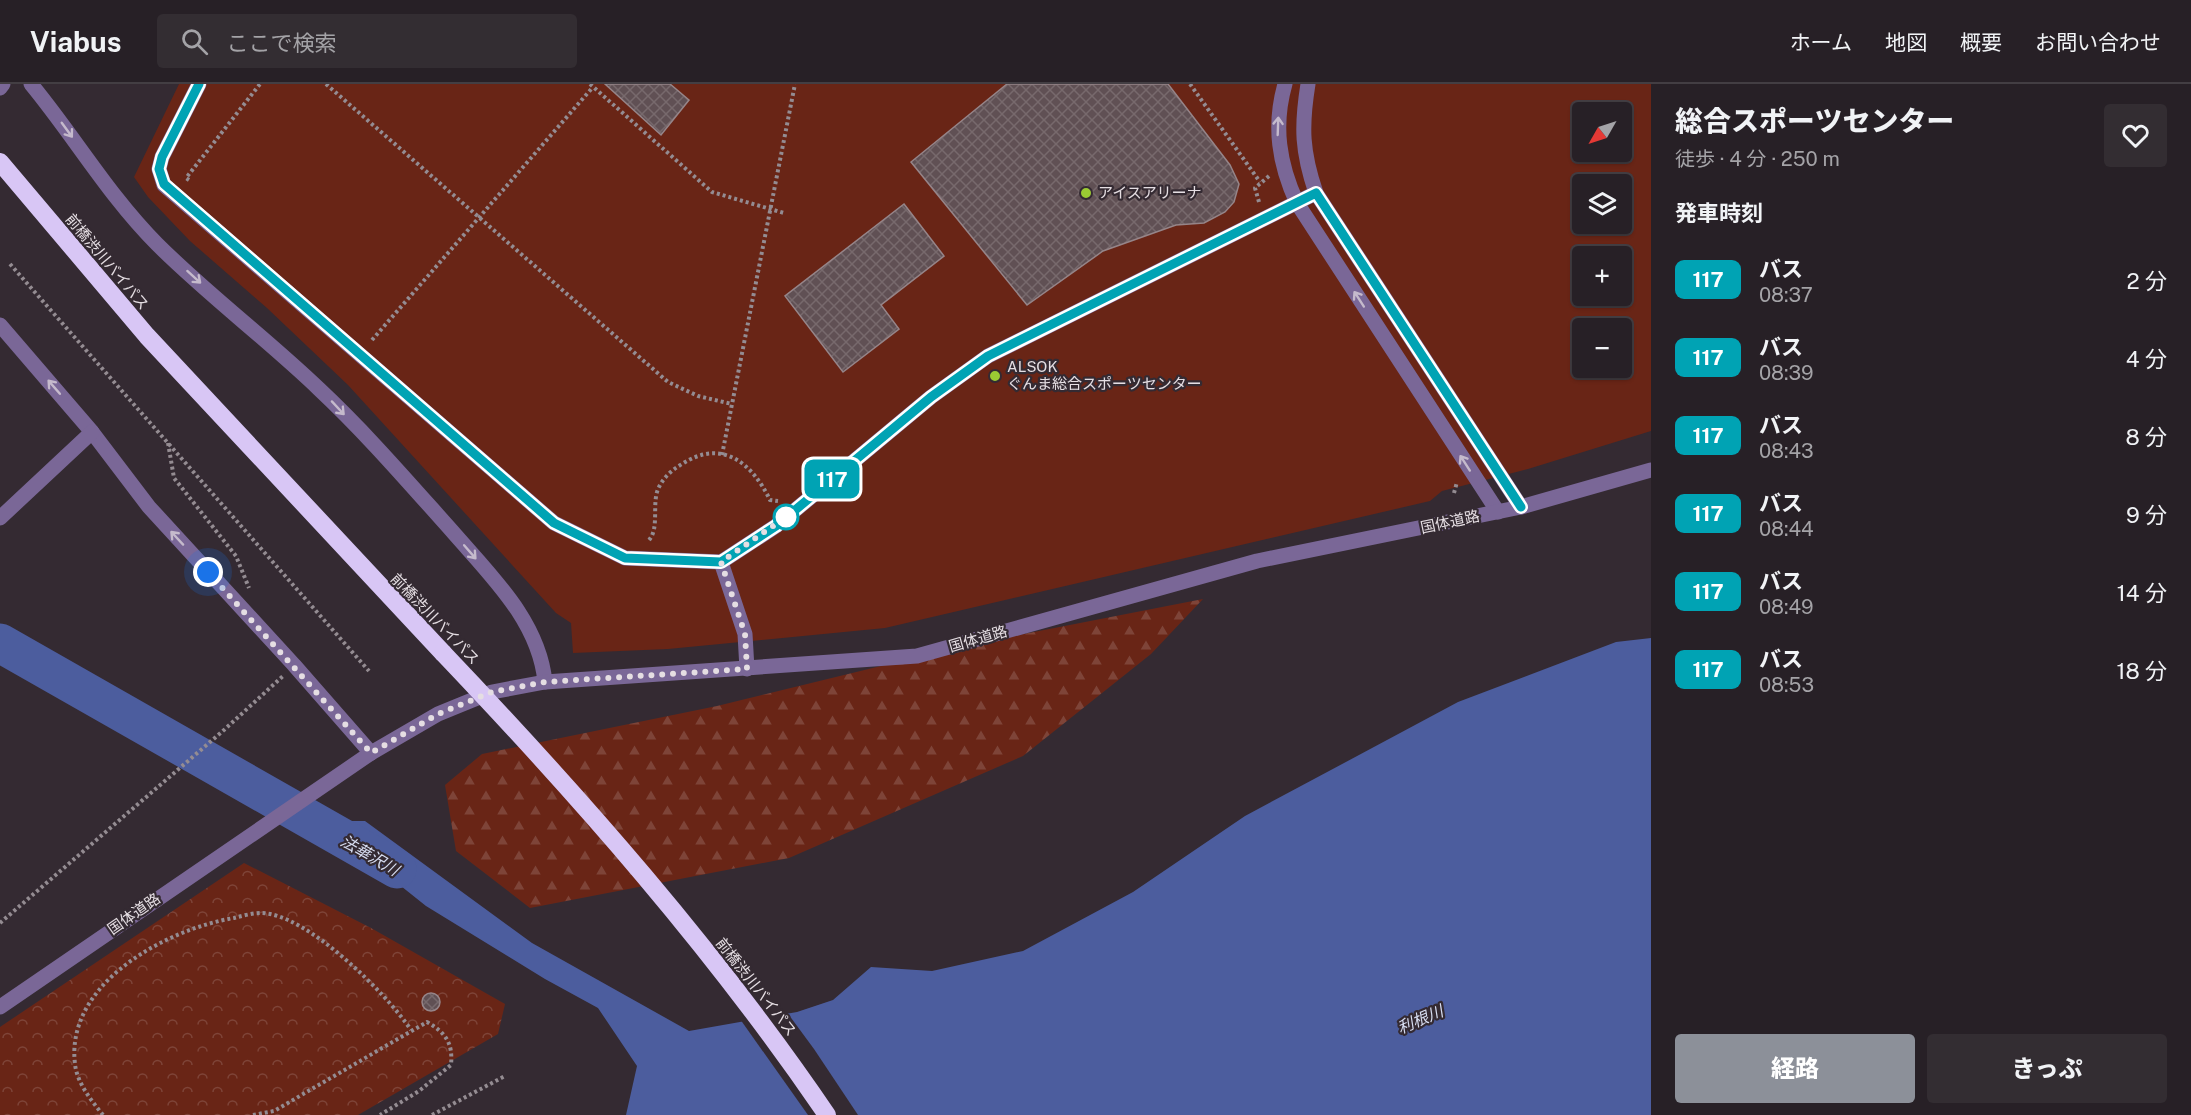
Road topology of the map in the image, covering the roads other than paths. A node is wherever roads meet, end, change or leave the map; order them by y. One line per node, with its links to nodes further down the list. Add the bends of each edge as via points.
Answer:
1 (3, 84): 6 (street)
2 (31, 84): 18 (street, one-way to 18, via 94,169 156,243 320,389 499,585 540,652)
3 (199, 84): 16 (street, via 159,169 164,184 181,202 554,523 625,558)
4 (1285, 84): 9 (street, one-way to 4, via 1284,171 1278,138)
5 (1308, 84): 8 (street, via 1302,137)
6 (0, 88)
7 (0, 162): 21 (highway, 前橋渋川バイパス, bridge, via 147,336 566,784 675,912)
8 (1316, 193): 9 (street); 13 (street)
9 (1297, 203): 14 (street, one-way to 9); 16 (street, via 988,356 931,397 776,526)
10 (0, 325): 11 (street, one-way to 10)
11 (92, 432): 15 (street); 19 (street, one-way to 11, via 148,507)
12 (1651, 470): 13 (street, 国体道路)
13 (1521, 507): 14 (street, 国体道路)
14 (1498, 512): 17 (street, 国体道路, via 1257,561 917,656)
15 (0, 518)
16 (721, 562): 17 (street, via 745,634)
17 (747, 669): 18 (street, 国体道路)
18 (545, 682): 19 (street, 国体道路, via 492,692 460,705)
19 (371, 753): 20 (street, 国体道路)
20 (0, 1007)
21 (827, 1115)

